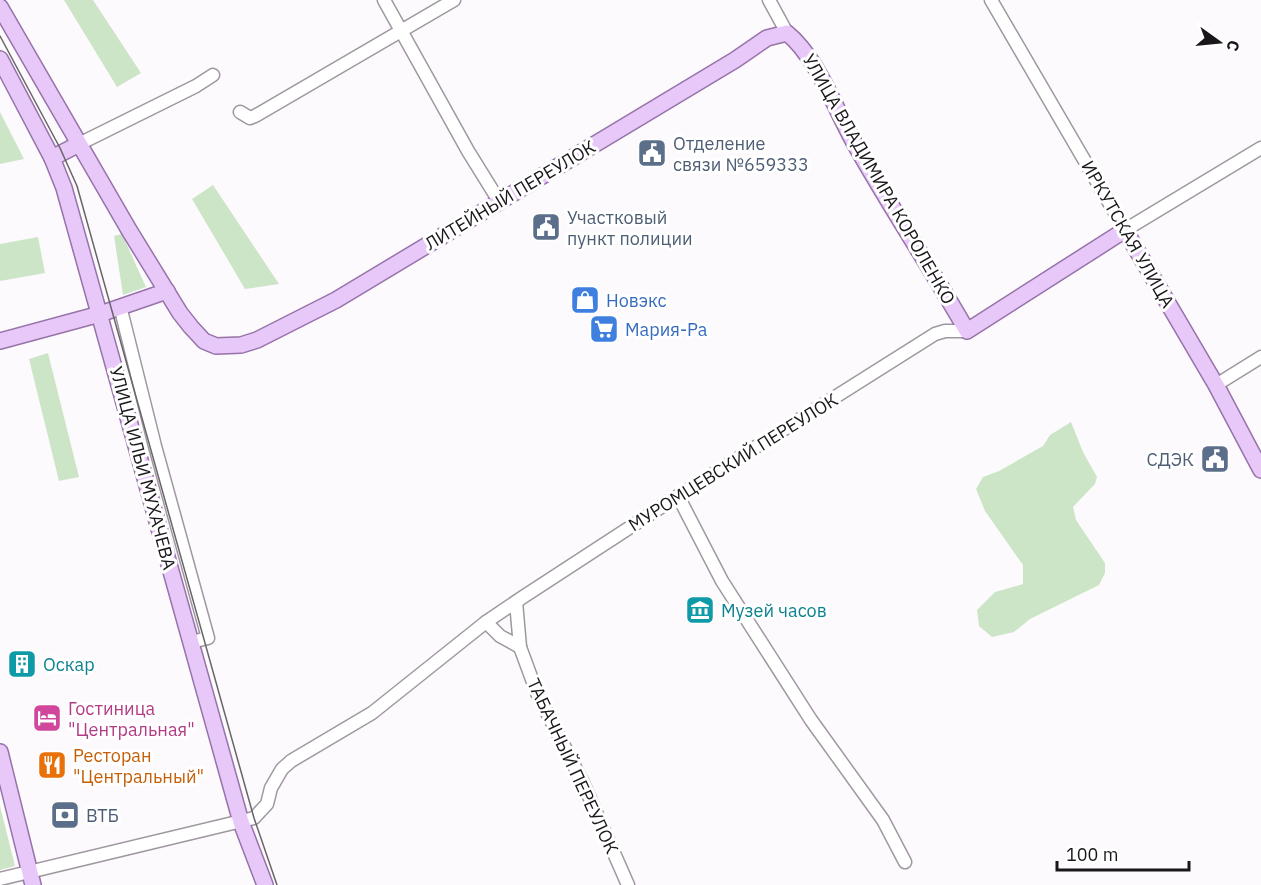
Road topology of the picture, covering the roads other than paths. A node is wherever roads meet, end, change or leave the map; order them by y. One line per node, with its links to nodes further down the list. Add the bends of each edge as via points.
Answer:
1 (384, 0): 6 (street)
2 (454, 0): 6 (street)
3 (769, 0): 7 (street, УЛИЦА ВЛАДИМИРА КОРОЛЕНКО)
4 (991, 0): 16 (street, ИРКУТСКАЯ УЛИЦА)
5 (0, 7): 12 (main road)
6 (402, 32): 11 (street, via 255,116 250,118); 15 (street)
7 (787, 33): 15 (main road, ЛИТЕЙНЫЙ ПЕРЕУЛОК, via 767,38); 20 (main road, УЛИЦА ВЛАДИМИРА КОРОЛЕНКО, via 809,58 864,161)
8 (0, 59): 10 (main road, УЛИЦА ИЛЬИ МУХАЧЕВА)
9 (213, 75): 12 (street)
10 (6, 84): 14 (main road, УЛИЦА ИЛЬИ МУХАЧЕВА)
11 (240, 112)
12 (80, 144): 14 (main road); 17 (main road)
13 (1261, 148): 16 (street, МУРОМЦЕВСКИЙ ПЕРЕУЛОК)
14 (52, 158): 19 (main road, УЛИЦА ИЛЬИ МУХАЧЕВА)
15 (499, 201): 17 (main road, ЛИТЕЙНЫЙ ПЕРЕУЛОК, via 336,300 257,340 229,347 204,341)
16 (1125, 230): 20 (main road, МУРОМЦЕВСКИЙ ПЕРЕУЛОК); 23 (main road, ИРКУТСКАЯ УЛИЦА)
17 (167, 291): 18 (main road)
18 (120, 306): 19 (main road); 28 (street, via 208,638)
19 (100, 314): 21 (main road); 28 (main road, УЛИЦА ИЛЬИ МУХАЧЕВА)
20 (967, 331): 25 (street, МУРОМЦЕВСКИЙ ПЕРЕУЛОК, via 935,334)
21 (0, 341)
22 (1261, 357): 23 (street)
23 (1216, 385): 24 (main road, ИРКУТСКАЯ УЛИЦА)
24 (1261, 470)
25 (678, 496): 26 (street, МУРОМЦЕВСКИЙ ПЕРЕУЛОК); 32 (street, via 722,581 811,720 883,820)
26 (516, 602): 27 (street, МУРОМЦЕВСКИЙ ПЕРЕУЛОК); 29 (street, ТАБАЧНЫЙ ПЕРЕУЛОК)
27 (486, 622): 29 (street); 31 (street, МУРОМЦЕВСКИЙ ПЕРЕУЛОК, via 372,712 291,761 271,788 267,804 254,818)
28 (191, 642): 31 (main road, УЛИЦА ИЛЬИ МУХАЧЕВА)
29 (520, 647): 36 (street, ТАБАЧНЫЙ ПЕРЕУЛОК, via 537,693 584,785)
30 (0, 752): 33 (main road)
31 (241, 822): 33 (street); 35 (main road, УЛИЦА ИЛЬИ МУХАЧЕВА)
32 (905, 862)
33 (32, 878): 34 (street)
34 (0, 879)
35 (265, 885)
36 (628, 885)

